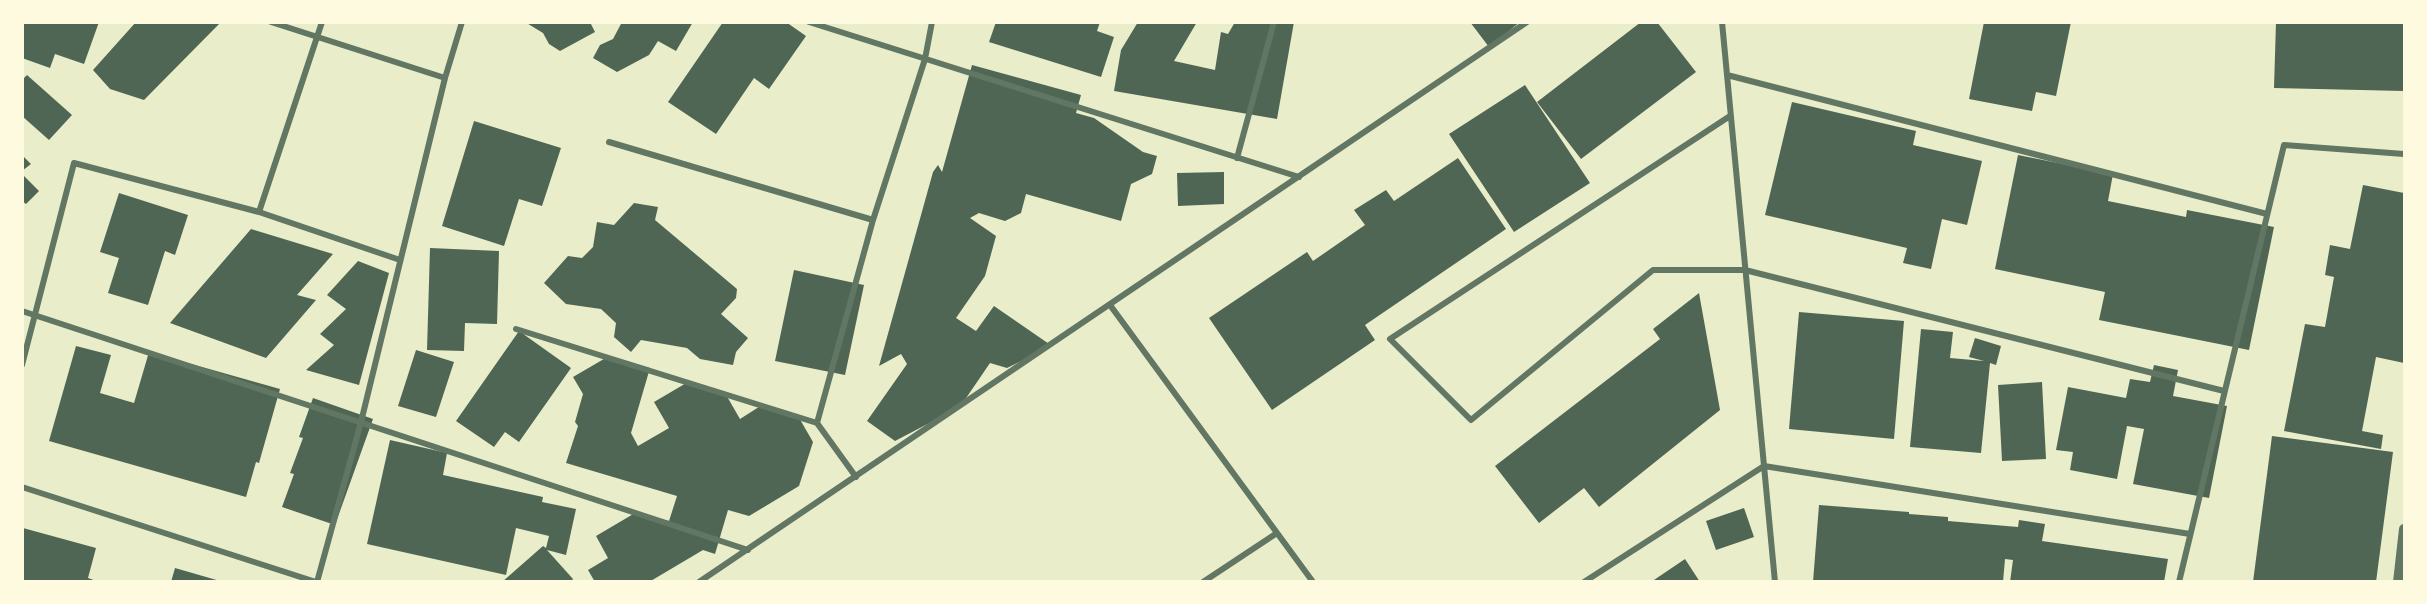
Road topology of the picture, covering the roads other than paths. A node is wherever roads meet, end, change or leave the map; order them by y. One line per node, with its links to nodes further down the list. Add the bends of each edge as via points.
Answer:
1 (271, 22): 9 (street)
2 (321, 22): 9 (street)
3 (462, 22): 12 (street)
4 (809, 22): 10 (street)
5 (932, 22): 10 (street)
6 (1274, 22): 16 (street)
7 (1527, 22): 17 (street)
8 (1722, 22): 11 (street)
9 (317, 37): 12 (street); 18 (street)
10 (925, 59): 16 (street); 20 (street)
11 (1726, 75): 13 (street); 19 (street)
12 (445, 78): 21 (street)
13 (1730, 116): 22 (street); 22 (street, via 1390,339 1471,420 1653,270)
14 (609, 142): 20 (street)
15 (2404, 154): 19 (street, via 2284,145)
16 (1237, 158): 17 (street)
17 (1299, 177): 23 (street)
18 (260, 212): 21 (street); 25 (street, via 74,163)
19 (2267, 214): 28 (street)
20 (873, 220): 30 (street)
21 (400, 260): 29 (street)
22 (1745, 270): 28 (street); 31 (street)
23 (1110, 305): 32 (street); 35 (street)
24 (22, 311): 25 (street)
25 (35, 315): 27 (street); 29 (street)
26 (516, 329): 30 (street)
27 (22, 365)
28 (2224, 391): 36 (street)
29 (361, 422): 37 (street); 38 (street)
30 (817, 423): 32 (street)
31 (1764, 466): 36 (street); 42 (street); 43 (street)
32 (856, 477): 37 (street)
33 (22, 487): 38 (street)
34 (2404, 529): 45 (street)
35 (1277, 533): 40 (street); 41 (street)
36 (2190, 534): 44 (street)
37 (748, 550): 39 (street)
38 (316, 582)
39 (699, 582)
40 (1203, 582)
41 (1313, 582)
42 (1584, 582)
43 (1774, 582)
44 (2179, 582)
45 (2398, 582)

